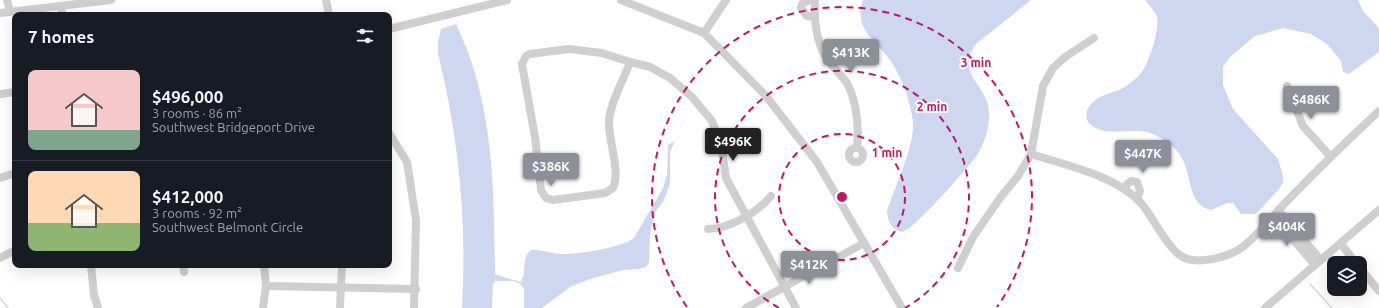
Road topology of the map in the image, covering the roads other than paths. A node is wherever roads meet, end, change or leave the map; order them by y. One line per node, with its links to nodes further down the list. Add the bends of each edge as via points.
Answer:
1 (7, 0): 11 (street)
2 (111, 0): 9 (street)
3 (326, 0): 13 (street)
4 (507, 0): 16 (street)
5 (621, 0): 17 (street)
6 (726, 0): 17 (street)
7 (810, 0): 15 (street, via 802,4 801,8 807,16)
8 (815, 0): 15 (street)
9 (92, 1): 10 (street)
10 (61, 6): 11 (street); 12 (street)
11 (10, 11): 14 (street)
12 (62, 12)
13 (328, 12)
14 (0, 13)
15 (814, 17): 25 (street, via 827,59 847,84 854,101)
16 (392, 28)
17 (704, 33): 38 (street, via 766,96 817,162)
18 (1094, 38): 26 (street, via 1053,68 1043,86)
19 (630, 62): 19 (street, via 610,114 609,128 616,178 613,188 606,193 553,200 546,198 541,190 535,137 522,68 524,59 534,53 569,49); 35 (street, via 670,78 692,97 712,121 721,144 726,178)
20 (1287, 86): 27 (street, via 1303,126)
21 (12, 92): 22 (street)
22 (0, 94)
23 (1379, 111): 27 (street)
24 (392, 138): 53 (street, via 407,162 416,220)
25 (857, 148)
26 (1031, 154): 30 (street, via 1106,179); 48 (street, via 973,237)
27 (1330, 156): 34 (street)
28 (12, 174): 29 (street)
29 (0, 178)
30 (1123, 188): 32 (street); 32 (street, via 1131,181 1137,182 1140,188)
31 (771, 196): 35 (street, via 765,204)
32 (1137, 199): 34 (street, via 1181,256 1202,260 1223,258 1244,246)
33 (1379, 210): 39 (street)
34 (1275, 213): 37 (street)
35 (746, 216): 36 (street, via 719,229); 51 (street)
36 (708, 229)
37 (1294, 234): 43 (street); 44 (street)
38 (864, 243): 51 (street); 62 (street)
39 (1341, 244): 41 (street); 43 (street)
40 (12, 252): 42 (street)
41 (1350, 256)
42 (0, 258)
43 (1322, 260): 44 (street)
44 (1315, 265): 55 (street)
45 (91, 268): 56 (street)
46 (264, 268): 50 (street)
47 (342, 268): 52 (street)
48 (958, 268)
49 (1367, 276): 54 (street)
50 (266, 286): 52 (street); 57 (street)
51 (785, 286): 60 (street); 61 (street)
52 (342, 289): 53 (street); 58 (street)
53 (416, 289): 59 (street)
54 (1379, 291)
55 (1269, 307)
56 (98, 308)
57 (263, 308)
58 (340, 308)
59 (414, 308)
60 (746, 308)
61 (796, 308)
62 (902, 308)

